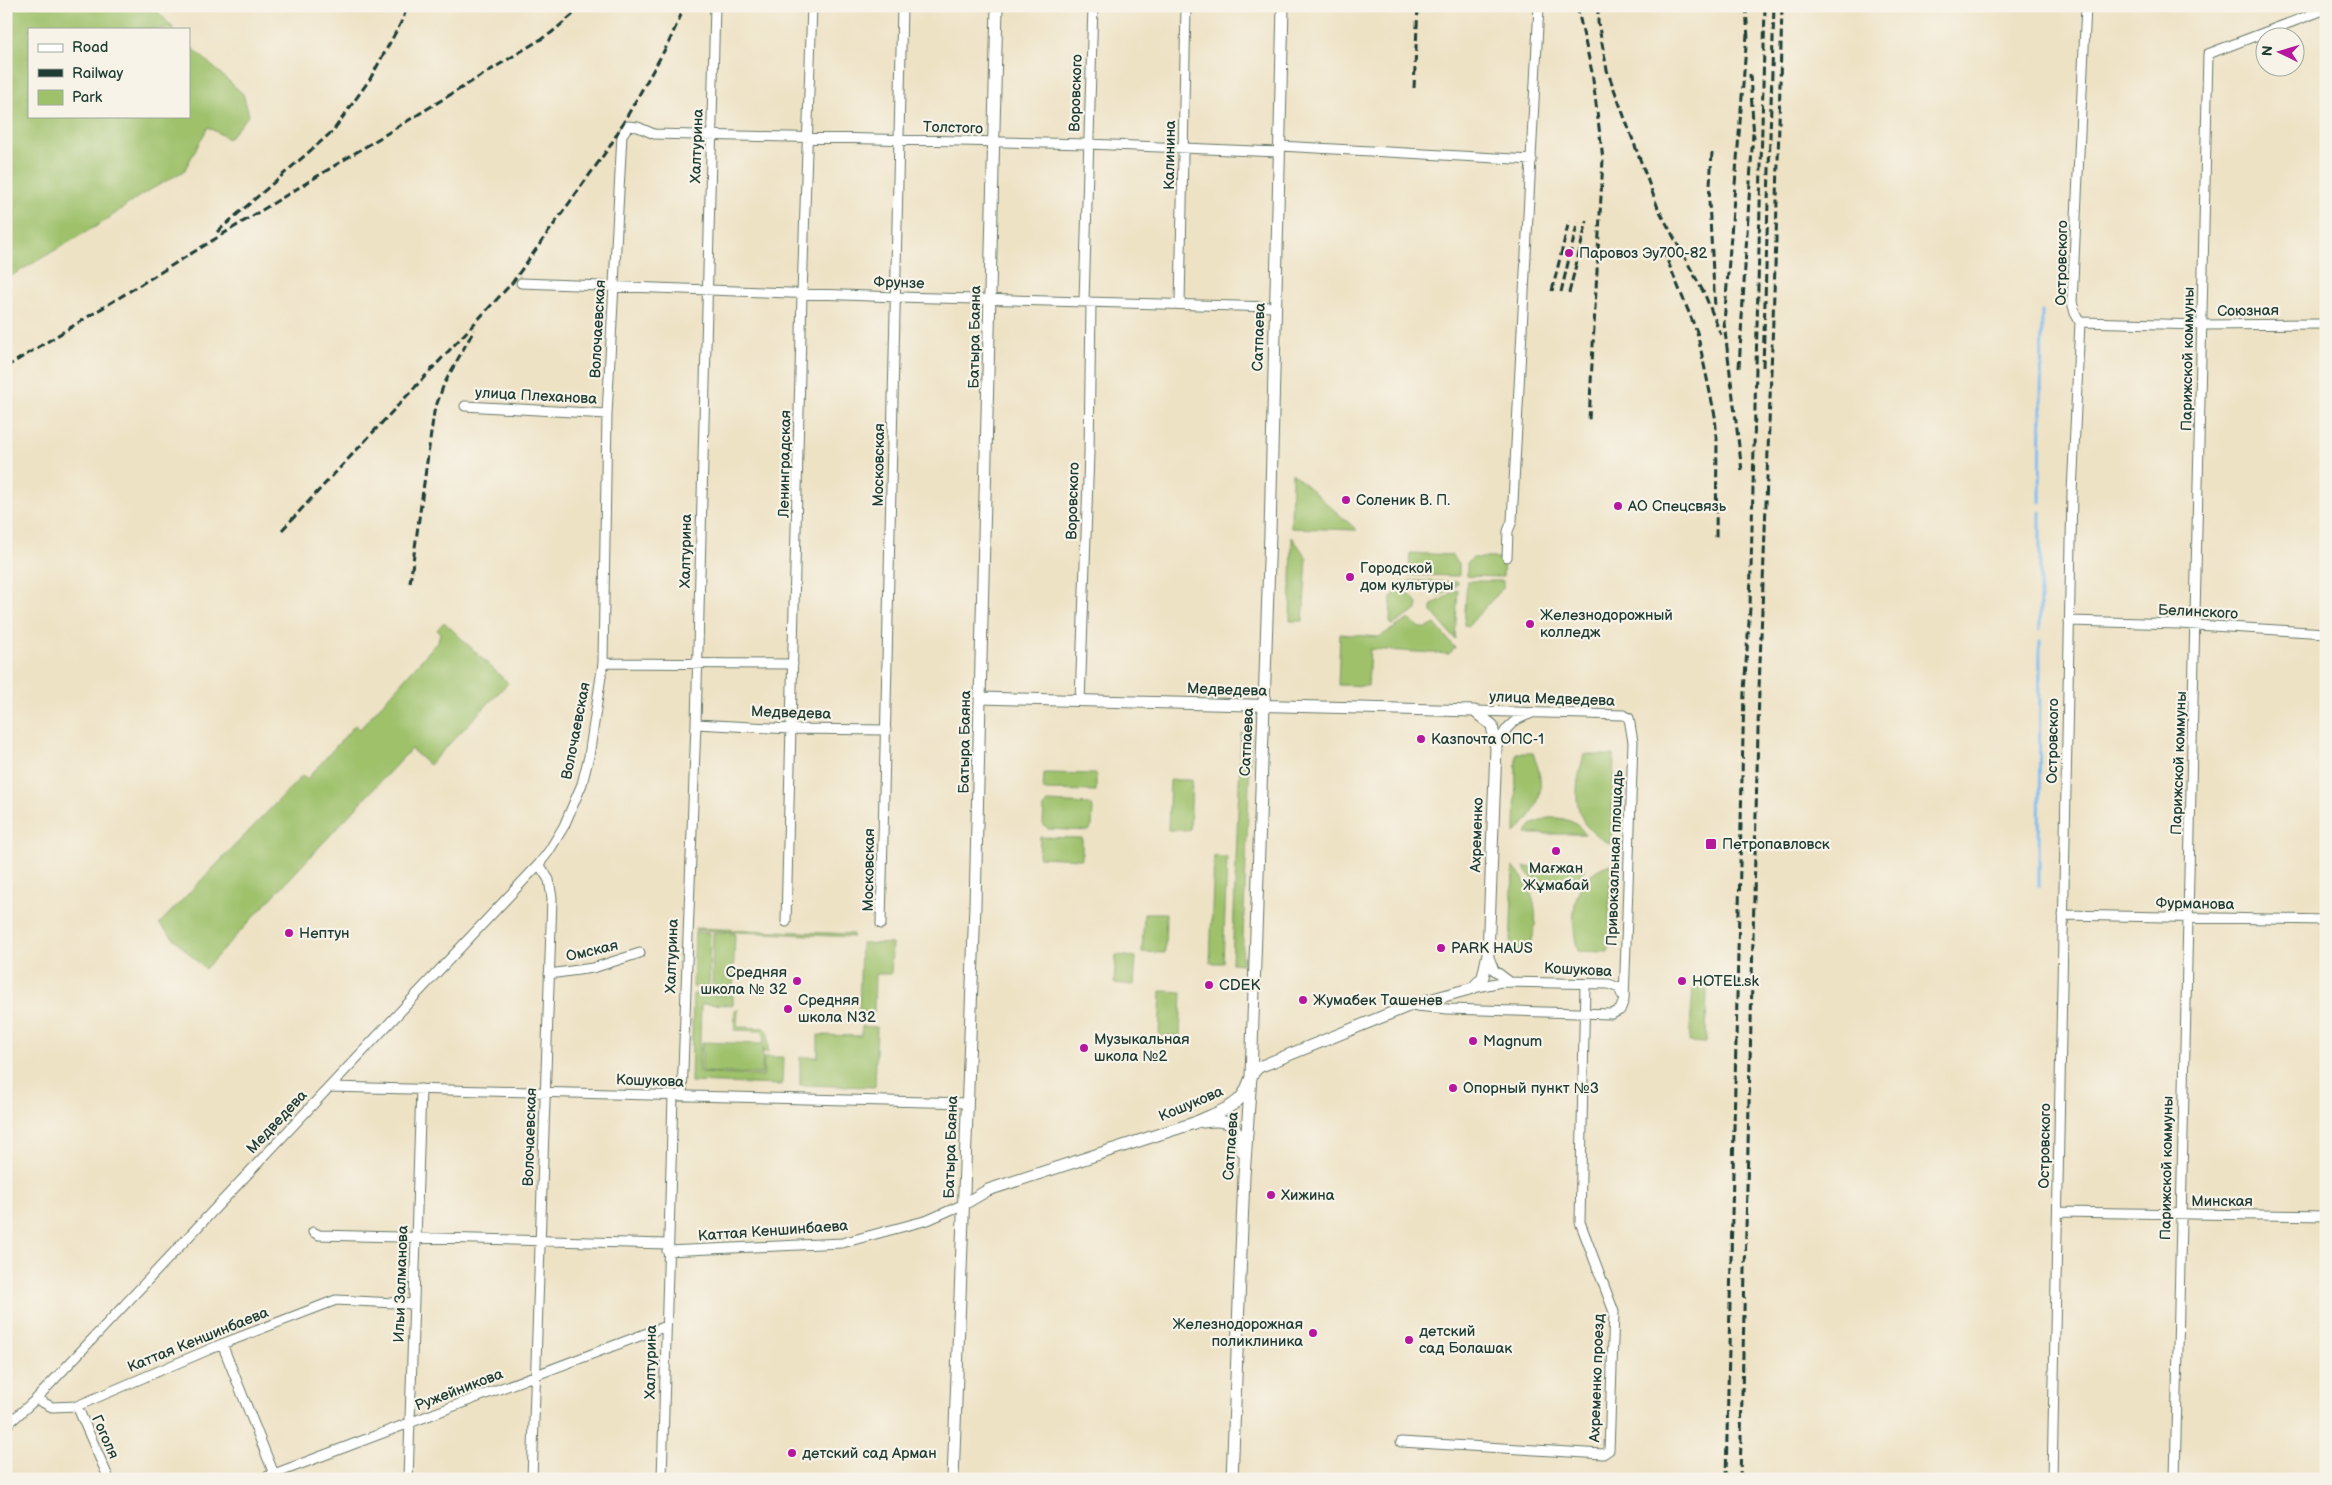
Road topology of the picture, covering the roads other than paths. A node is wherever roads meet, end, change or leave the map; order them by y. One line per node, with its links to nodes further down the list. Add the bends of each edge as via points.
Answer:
1 (715, 6): 12 (street, Халтурина)
2 (812, 6): 13 (street, Ленинградская)
3 (902, 6): 14 (street, Московская)
4 (997, 6): 15 (street, Батыра Баяна)
5 (1093, 6): 16 (street, Воровского)
6 (1186, 6): 17 (street, Калинина)
7 (1283, 6): 18 (street, Сатпаева)
8 (1540, 6): 19 (street)
9 (2086, 6): 29 (street, Островского, via 2072,302)
10 (2326, 9): 31 (street, Парижской коммуны, via 2208,54)
11 (628, 126): 12 (street, Толстого, via 654,134); 21 (street, Волочаевская, via 620,142)
12 (711, 135): 13 (street, Толстого); 22 (street, Халтурина)
13 (808, 138): 14 (street, Толстого); 23 (street, Ленинградская)
14 (900, 140): 15 (street, Толстого); 24 (street, Московская)
15 (994, 143): 16 (street, Толстого); 25 (street, Батыра Баяна)
16 (1088, 144): 17 (street, Толстого); 26 (street, Воровского)
17 (1184, 148): 18 (street, Толстого); 27 (street, Калинина)
18 (1280, 149): 19 (street, Толстого); 28 (street, Сатпаева)
19 (1532, 160): 34 (street, via 1514,488)
20 (521, 283): 21 (street, Фрунзе)
21 (614, 287): 22 (street, Фрунзе); 33 (street, Волочаевская)
22 (706, 290): 23 (street, Фрунзе); 39 (street, Халтурина)
23 (802, 294): 24 (street, Фрунзе); 40 (street, Ленинградская)
24 (897, 297): 25 (street, Фрунзе); 49 (street, Московская)
25 (991, 299): 26 (street, Фрунзе); 41 (street, Батыра Баяна)
26 (1088, 302): 27 (street, Фрунзе); 42 (street, Воровского, via 1089,447)
27 (1180, 304): 28 (street, Фрунзе)
28 (1275, 307): 43 (street, Сатпаева)
29 (2080, 322): 31 (street, Союзная); 35 (street, Островского)
30 (2326, 324): 31 (street, Союзная)
31 (2202, 325): 36 (street, Парижской коммуны)
32 (465, 406): 33 (street, улица Плеханова)
33 (607, 414): 38 (street, Волочаевская)
34 (1507, 557)
35 (2070, 621): 36 (street, Белинского); 52 (street, Островского)
36 (2196, 625): 37 (street, Белинского); 53 (street, Парижской коммуны)
37 (2326, 632)
38 (603, 663): 39 (street); 51 (street, Волочаевская, via 582,784 564,826)
39 (697, 664): 40 (street); 47 (street, Халтурина)
40 (793, 664): 48 (street, Ленинградская)
41 (981, 698): 42 (street, Медведева); 71 (street, Батыра Баяна)
42 (1080, 700): 43 (street, Медведева)
43 (1264, 706): 44 (street, Медведева); 66 (street, Сатпаева)
44 (1474, 711): 45 (street, улица Медведева); 50 (street, Ахременко, via 1492,725)
45 (1533, 712): 46 (street, улица Медведева, via 1624,715); 50 (street, via 1508,726)
46 (1629, 718): 63 (street, Привокзальная площадь, via 1633,742)
47 (696, 724): 48 (street, Медведева); 70 (street, Халтурина)
48 (791, 729): 49 (street, Медведева); 55 (street, Ленинградская)
49 (886, 730): 56 (street, Московская)
50 (1496, 748): 58 (street, Ахременко)
51 (539, 864): 59 (street, Волочаевская, via 552,888); 67 (street, Медведева)
52 (2063, 915): 53 (street, Фурманова); 79 (street, Островского)
53 (2188, 918): 54 (street, Фурманова); 80 (street, Парижской коммуны)
54 (2326, 920)
55 (786, 922)
56 (882, 924)
57 (640, 953): 59 (street, Омская, via 593,968)
58 (1488, 954): 60 (street, via 1494,970); 62 (street, Ахременко, via 1486,971)
59 (549, 974): 69 (street, Волочаевская)
60 (1511, 982): 61 (street, Кошукова); 62 (street, Кошукова)
61 (1585, 984): 63 (street, Кошукова, via 1617,986 1623,992); 65 (street, Ахременко проезд)
62 (1473, 988): 64 (street, Кошукова)
63 (1624, 1000): 65 (street, Кошукова, via 1615,1013)
64 (1411, 1005): 65 (street, Кошукова); 66 (street, Кошукова, via 1259,1067)
65 (1584, 1013): 94 (street, Ахременко проезд, via 1580,1222 1614,1312 1609,1450 1603,1454)
66 (1251, 1076): 72 (street, Кошукова, via 1243,1095); 74 (street, Сатпаева)
67 (331, 1087): 68 (street, Кошукова); 90 (street, Медведева)
68 (421, 1089): 69 (street, Кошукова); 83 (street, Ильи Залманова)
69 (546, 1093): 70 (street, Кошукова); 84 (street, Волочаевская)
70 (677, 1096): 71 (street, Кошукова); 85 (street, Халтурина)
71 (967, 1103): 76 (street, Батыра Баяна)
72 (1221, 1110): 73 (street, Кошукова); 74 (street, via 1241,1109)
73 (1194, 1123): 75 (street, via 1221,1120 1232,1124 1239,1138); 77 (street, Кошукова)
74 (1248, 1125): 75 (street, Сатпаева)
75 (1245, 1170): 102 (street, Сатпаева)
76 (965, 1177): 77 (street, via 970,1192); 78 (street, Батыра Баяна)
77 (988, 1190): 78 (street, Кошукова)
78 (964, 1204): 85 (street, Каттая Кеншинбаева, via 928,1220 842,1243); 101 (street, Батыра Баяна)
79 (2058, 1212): 80 (street, Минская); 103 (street, Островского)
80 (2180, 1214): 81 (street, Минская); 104 (street, Парижской коммуны)
81 (2326, 1216)
82 (313, 1232): 83 (street, Каттая Кеншинбаева, via 318,1235)
83 (417, 1237): 84 (street, Каттая Кеншинбаева); 86 (street, Ильи Залманова)
84 (540, 1240): 85 (street, Каттая Кеншинбаева); 89 (street, Волочаевская)
85 (667, 1247): 87 (street, Халтурина)
86 (414, 1304): 88 (street, Каттая Кеншинбаева, via 336,1300); 92 (street, Ильи Залманова)
87 (666, 1326): 89 (street, Ружейникова); 100 (street, Халтурина)
88 (222, 1344): 91 (street, Каттая Кеншинбаева); 95 (street)
89 (535, 1375): 92 (street, Ружейникова); 99 (street, Волочаевская)
90 (36, 1399): 91 (street, Каттая Кеншинбаева, via 52,1407); 93 (street)
91 (77, 1406): 96 (street, Гоголя)
92 (411, 1424): 95 (street, Ружейникова); 98 (street, Ильи Залманова)
93 (6, 1426)
94 (1400, 1442)
95 (275, 1476): 97 (street, Ружейникова)
96 (109, 1479)
97 (261, 1479)
98 (408, 1479)
99 (532, 1479)
100 (662, 1479)
101 (953, 1479)
102 (1232, 1479)
103 (2052, 1479)
104 (2175, 1479)

